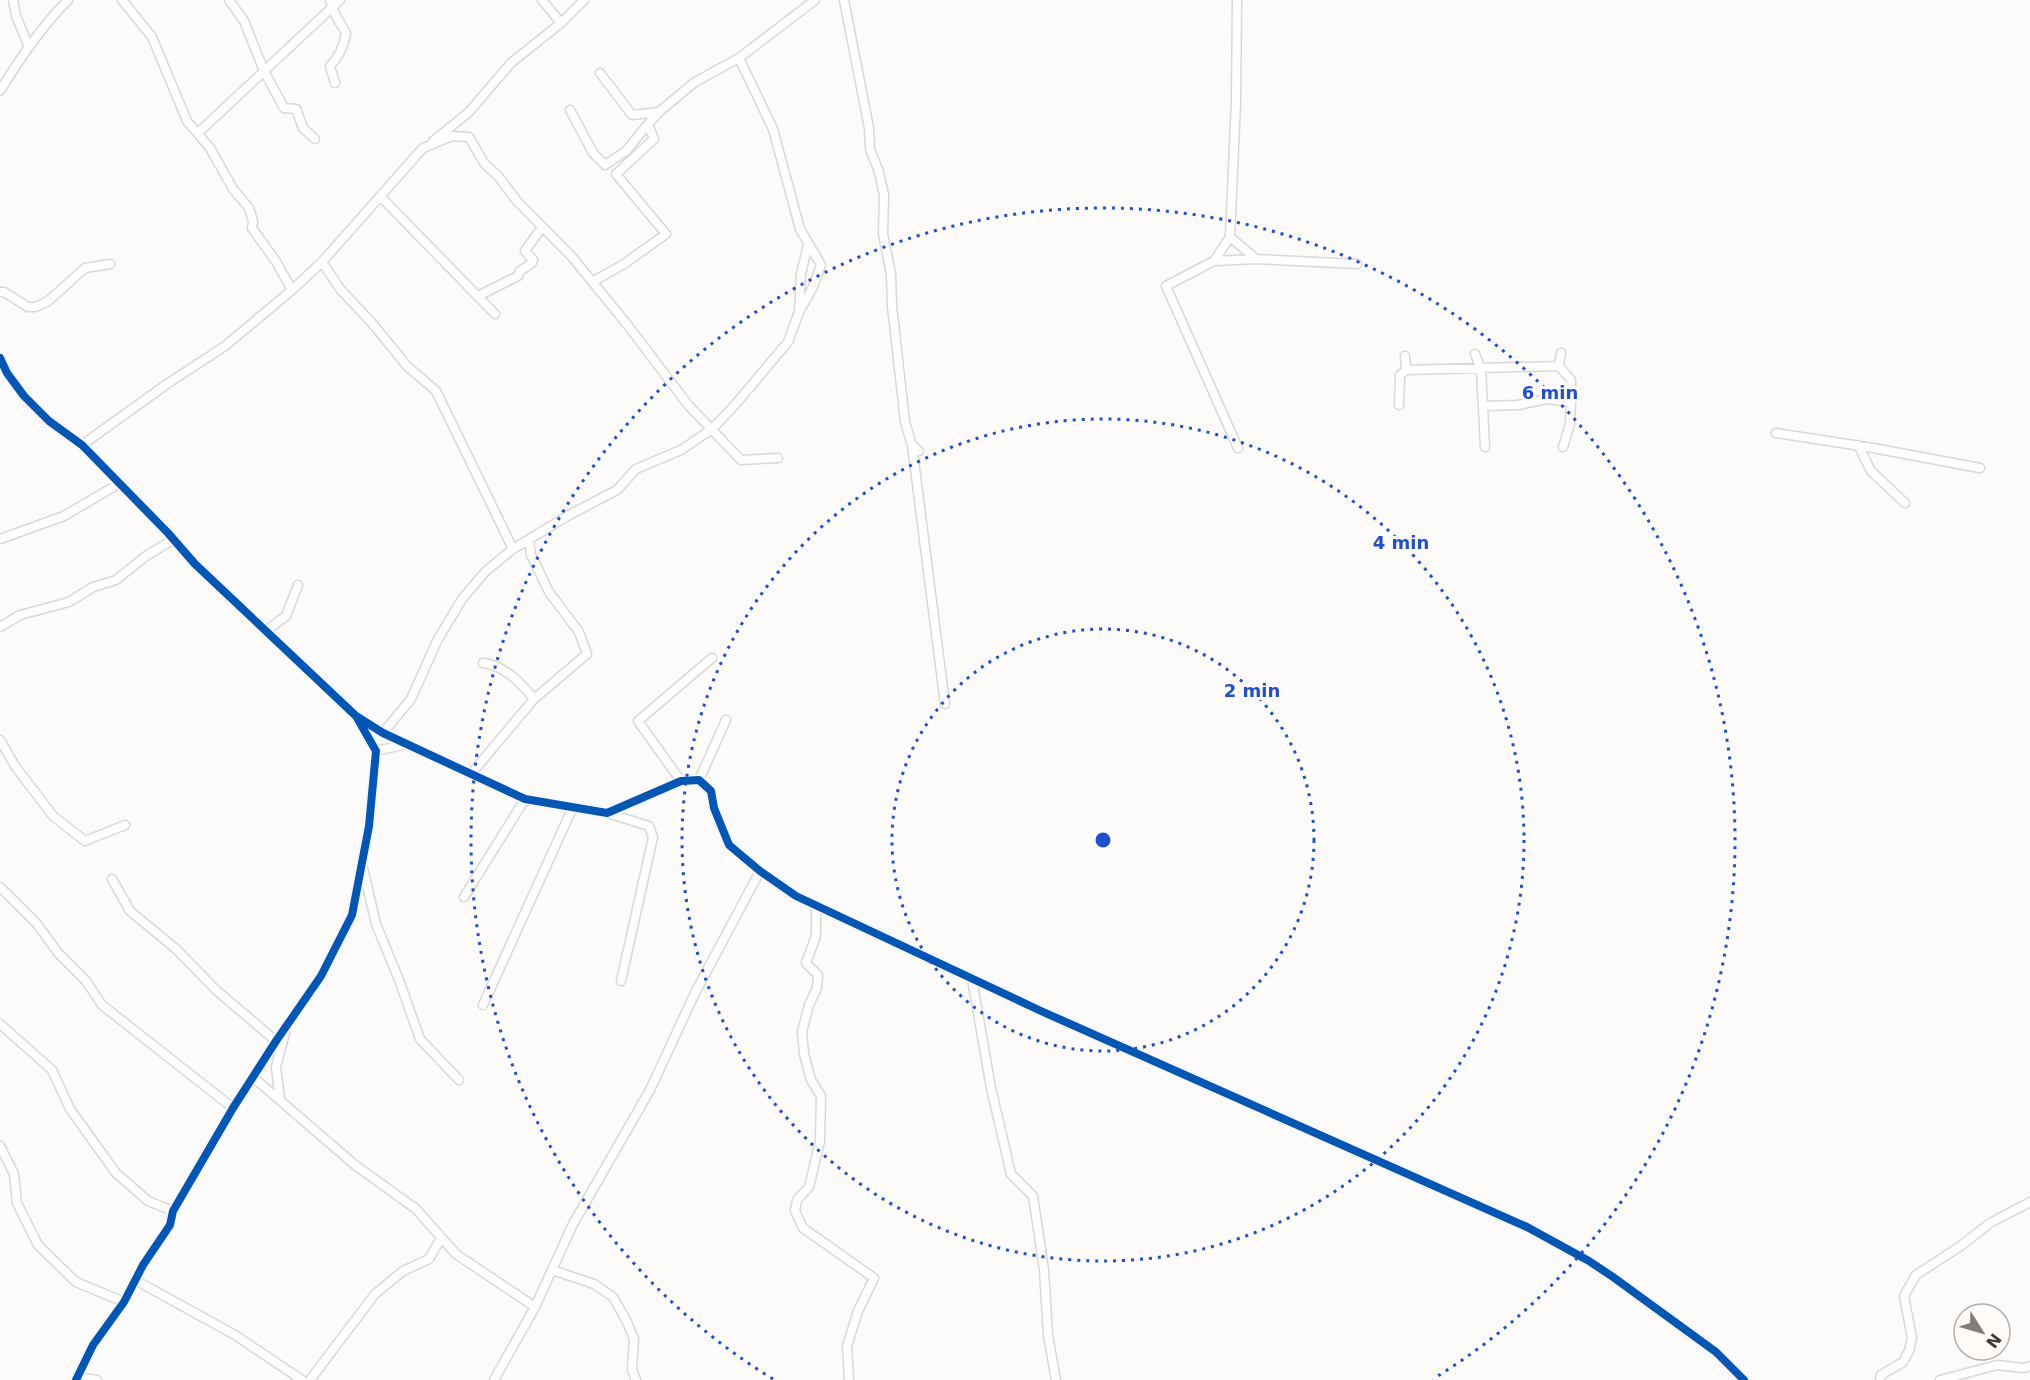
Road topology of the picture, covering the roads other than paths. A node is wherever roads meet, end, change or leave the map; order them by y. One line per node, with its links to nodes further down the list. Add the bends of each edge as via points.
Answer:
1 (13, 0): 12 (street)
2 (68, 0): 12 (street)
3 (122, 0): 21 (street, via 152,37 187,121)
4 (229, 0): 14 (street, via 244,21)
5 (542, 0): 11 (street)
6 (584, 0): 11 (street)
7 (815, 0): 13 (street)
8 (844, 0): 70 (street, via 870,149 884,195 883,234 891,274 905,422 916,448)
9 (1237, 0): 26 (street)
10 (335, 2): 14 (street); 16 (street, via 336,16 346,33 344,47 330,66)
11 (561, 23): 23 (street, via 511,63 468,113)
12 (29, 46): 17 (street)
13 (739, 58): 19 (street, via 696,82); 27 (street, via 773,129 800,229)
14 (264, 71): 21 (street); 22 (street, via 284,108 296,109 303,128)
15 (600, 72): 19 (street, via 632,115)
16 (335, 83)
17 (0, 91)
18 (570, 110): 20 (street, via 593,153 605,165 626,151)
19 (660, 111): 20 (street)
20 (648, 124): 33 (street, via 654,139 616,174 666,234)
21 (198, 133): 34 (street, via 249,208 252,228)
22 (315, 139)
23 (423, 148): 24 (street); 25 (street, via 452,136 469,137 484,163)
24 (380, 196): 30 (street); 36 (street)
25 (542, 227): 33 (street); 36 (street, via 525,250 532,264 518,276)
26 (1230, 237): 28 (street); 29 (street)
27 (808, 245): 37 (street, via 801,274); 37 (street, via 821,265)
28 (1256, 259): 29 (street); 32 (street)
29 (1214, 261): 55 (street, via 1166,286)
30 (322, 262): 34 (street); 63 (street, via 340,289 435,392)
31 (110, 264): 35 (street, via 85,268 47,302 35,307)
32 (1357, 264)
33 (592, 282): 49 (street, via 689,406)
34 (292, 290): 51 (street, via 225,346)
35 (0, 292)
36 (478, 296): 38 (street)
37 (799, 312): 49 (street, via 788,342)
38 (495, 314)
39 (1560, 353): 43 (street)
40 (1475, 354): 44 (street)
41 (1405, 356): 45 (street)
42 (0, 358): 51 (street, via 24,396)
43 (1559, 366): 44 (street); 46 (street, via 1571,380)
44 (1481, 369): 45 (street); 48 (street)
45 (1406, 370): 47 (street, via 1400,375)
46 (1571, 402): 48 (street, via 1547,399); 54 (street)
47 (1399, 405)
48 (1483, 406): 53 (street)
49 (712, 429): 56 (street, via 741,460); 62 (street, via 681,450 636,469 617,490)
50 (1776, 433): 52 (street)
51 (82, 445): 58 (street)
52 (1858, 445): 57 (street); 59 (street, via 1871,471)
53 (1485, 447)
54 (1563, 447)
55 (1238, 448)
56 (777, 458)
57 (1980, 468)
58 (120, 483): 60 (street, via 64,516); 61 (street)
59 (1905, 503)
60 (0, 539)
61 (174, 539): 65 (street, via 116,580 93,587 69,602 20,615); 66 (street)
62 (529, 540): 63 (street); 69 (street, via 531,555 545,583 579,632 587,654)
63 (513, 549): 73 (street, via 486,571 462,600 437,641 411,699)
64 (298, 585): 66 (street, via 286,616)
65 (0, 627)
66 (266, 631): 71 (street)
67 (712, 658): 79 (street, via 638,721)
68 (483, 663): 69 (street, via 492,664 521,682)
69 (534, 699): 77 (street)
70 (945, 704)
71 (356, 716): 73 (street); 76 (street)
72 (726, 720): 78 (street)
73 (383, 733): 75 (street)
74 (0, 740): 83 (street, via 52,816 85,841)
75 (408, 744): 76 (street); 77 (street)
76 (375, 751): 84 (street)
77 (471, 774): 80 (street)
78 (699, 780): 79 (street); 85 (street, via 711,791 729,844)
79 (681, 781): 82 (street)
80 (525, 799): 81 (street); 88 (street)
81 (573, 807): 82 (street); 92 (street)
82 (607, 813): 91 (street, via 649,826 652,837)
83 (125, 825)
84 (362, 865): 94 (street, via 352,915 321,976); 97 (street, via 376,924 420,1039)
85 (760, 871): 89 (street); 104 (street, via 695,993 650,1089 573,1224)
86 (112, 879): 95 (street, via 130,911)
87 (0, 886): 99 (street, via 86,981 102,1005)
88 (464, 897)
89 (816, 905): 90 (street); 115 (street, via 816,936 806,963 818,975 817,988 802,1032 811,1080 820,1096 820,1141 809,1187 797,1200 795,1211 803,1228 874,1278 847,1346)
90 (972, 979): 116 (street, via 1011,1174 1033,1196); 117 (street, via 1527,1227 1613,1277 1716,1352)
91 (621, 981)
92 (483, 1005)
93 (0, 1024): 102 (street, via 52,1070 70,1109 116,1173 148,1201)
94 (287, 1026): 95 (street); 98 (street, via 276,1067)
95 (276, 1041): 96 (street)
96 (254, 1078): 98 (street); 99 (street)
97 (459, 1080)
98 (280, 1100): 103 (street, via 356,1165 416,1209)
99 (233, 1108): 102 (street)
100 (0, 1146): 106 (street, via 15,1174 17,1203 38,1245 76,1282)
101 (2030, 1202): 118 (street, via 1990,1223 1916,1275 1904,1296 1912,1338 1909,1351 1903,1362 1881,1375)
102 (173, 1211): 105 (street, via 170,1225)
103 (441, 1238): 107 (street, via 456,1254); 112 (street, via 429,1260 403,1271 375,1294)
104 (552, 1270): 107 (street); 114 (street, via 594,1284 613,1297 634,1339 632,1370)
105 (135, 1280): 106 (street); 111 (street, via 236,1335)
106 (124, 1302): 109 (street, via 93,1345)
107 (536, 1307): 113 (street)
108 (2030, 1366): 119 (street, via 1997,1365)
109 (77, 1378): 110 (street)
110 (98, 1380)
111 (302, 1380)
112 (310, 1380)
113 (494, 1380)
114 (636, 1380)
115 (849, 1380)
116 (1056, 1380)
117 (1744, 1380)
118 (1881, 1380)
119 (1940, 1380)

